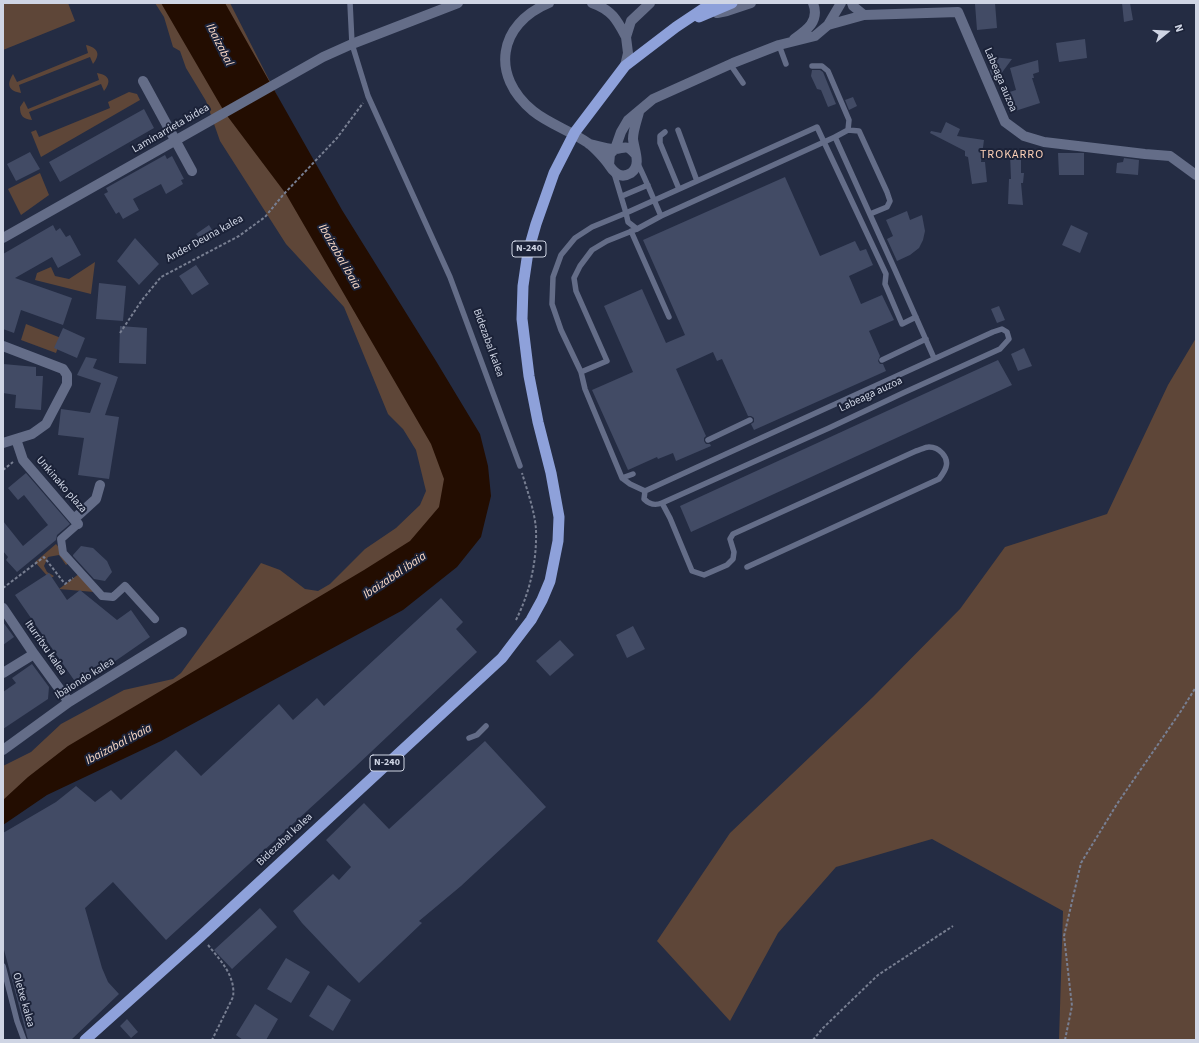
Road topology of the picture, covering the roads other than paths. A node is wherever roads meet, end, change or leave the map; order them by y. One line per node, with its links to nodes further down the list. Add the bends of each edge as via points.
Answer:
1 (350, 3): 19 (lane)
2 (458, 3): 19 (street)
3 (549, 3): 34 (street, via 528,14 516,26 507,42 507,76 515,92 534,112)
4 (592, 3): 13 (street)
5 (611, 3): 13 (street)
6 (650, 3): 18 (street, via 631,21)
7 (712, 3): 17 (highway, N-240)
8 (732, 3): 14 (highway, N-240)
9 (751, 3): 14 (street)
10 (813, 3): 20 (street, via 815,13 810,27)
11 (841, 3): 16 (street)
12 (852, 3): 15 (street)
13 (613, 15): 18 (street)
14 (705, 15): 17 (highway, N-240)
15 (864, 15): 16 (street); 39 (street, Labeaga auzoa, via 958,12 1004,122 1024,136 1044,142 1170,156)
16 (828, 25): 20 (street, via 815,36)
17 (676, 27): 23 (highway, N-240)
18 (626, 37): 23 (street, via 628,53)
19 (352, 44): 32 (street, Laminarrieta bidea, via 323,57); 61 (lane, Bidezabal kalea, via 368,96 450,277)
20 (784, 44): 21 (street); 22 (lane)
21 (730, 64): 26 (lane); 27 (street, via 653,99)
22 (786, 64)
23 (625, 66): 80 (highway, Bidezabal kalea / N-240, via 575,132 554,172 528,252 522,319 538,422 551,473 558,517 555,562 550,581 531,620 502,658)
24 (812, 66): 29 (lane, via 822,66 828,71 849,120)
25 (143, 82): 32 (street)
26 (743, 84)
27 (639, 112): 35 (street, via 628,120); 36 (street, via 633,138)
28 (678, 130): 40 (lane)
29 (848, 130): 31 (lane); 46 (lane, via 859,131 890,201 886,207)
30 (665, 132): 42 (lane, via 660,136 660,143)
31 (835, 137): 33 (lane); 46 (lane)
32 (175, 140): 38 (street); 49 (street, Laminarrieta bidea)
33 (824, 142): 40 (lane, via 817,127); 47 (lane); 51 (lane, via 886,274 885,284 902,324)
34 (589, 144): 35 (street); 37 (street)
35 (614, 149): 36 (street, via 628,148); 37 (street, via 610,154)
36 (636, 158): 37 (street, via 634,170 626,175); 41 (lane)
37 (611, 168): 43 (lane)
38 (192, 171)
39 (1196, 175)
40 (697, 181): 42 (lane)
41 (648, 185): 43 (lane); 44 (lane)
42 (679, 189): 44 (lane)
43 (622, 196): 45 (lane)
44 (654, 201): 45 (lane); 47 (lane)
45 (626, 213): 48 (lane, via 628,222); 56 (lane, via 592,227 575,238 561,255 553,277 552,304)
46 (870, 214): 51 (lane)
47 (661, 216): 48 (lane)
48 (634, 230): 50 (lane); 56 (lane, via 592,250 574,278 576,291 607,361)
49 (3, 238)
50 (669, 317)
51 (916, 317): 52 (lane)
52 (926, 339): 54 (lane); 55 (lane)
53 (3, 346): 58 (street, via 63,369 67,375 68,384 46,424 32,434)
54 (934, 358): 65 (lane, Labeaga auzoa); 66 (lane, Labeaga auzoa, via 1002,329 1007,332 1009,339 1000,349)
55 (882, 360)
56 (581, 372): 63 (lane, via 585,389)
57 (750, 420): 59 (lane)
58 (16, 439): 60 (street); 67 (street, Unkinako plaza, via 23,460)
59 (708, 440)
60 (3, 444)
61 (520, 466)
62 (633, 474): 63 (lane)
63 (622, 478): 65 (lane)
64 (100, 485): 67 (street, via 96,498)
65 (645, 491): 66 (lane, via 644,499 649,504)
66 (662, 503): 68 (lane, via 692,571 704,575 727,565 733,559 734,552 730,539 733,534 916,451 929,447 938,449 943,454 946,466 939,478)
67 (76, 522): 70 (street, via 61,540 63,553 102,596 113,596 125,586)
68 (747, 567)
69 (3, 608): 72 (street, Iturritxu kalea)
70 (155, 619)
71 (182, 632): 74 (street, Ibaiondo kalea)
72 (34, 654): 73 (street); 74 (street, Iturritxu kalea)
73 (3, 673)
74 (69, 702): 77 (street, Ibaiondo kalea)
75 (486, 726): 76 (lane)
76 (469, 738)
77 (3, 750)
78 (3, 966): 79 (lane, Oletxe kalea)
79 (24, 1040)
80 (85, 1040)

